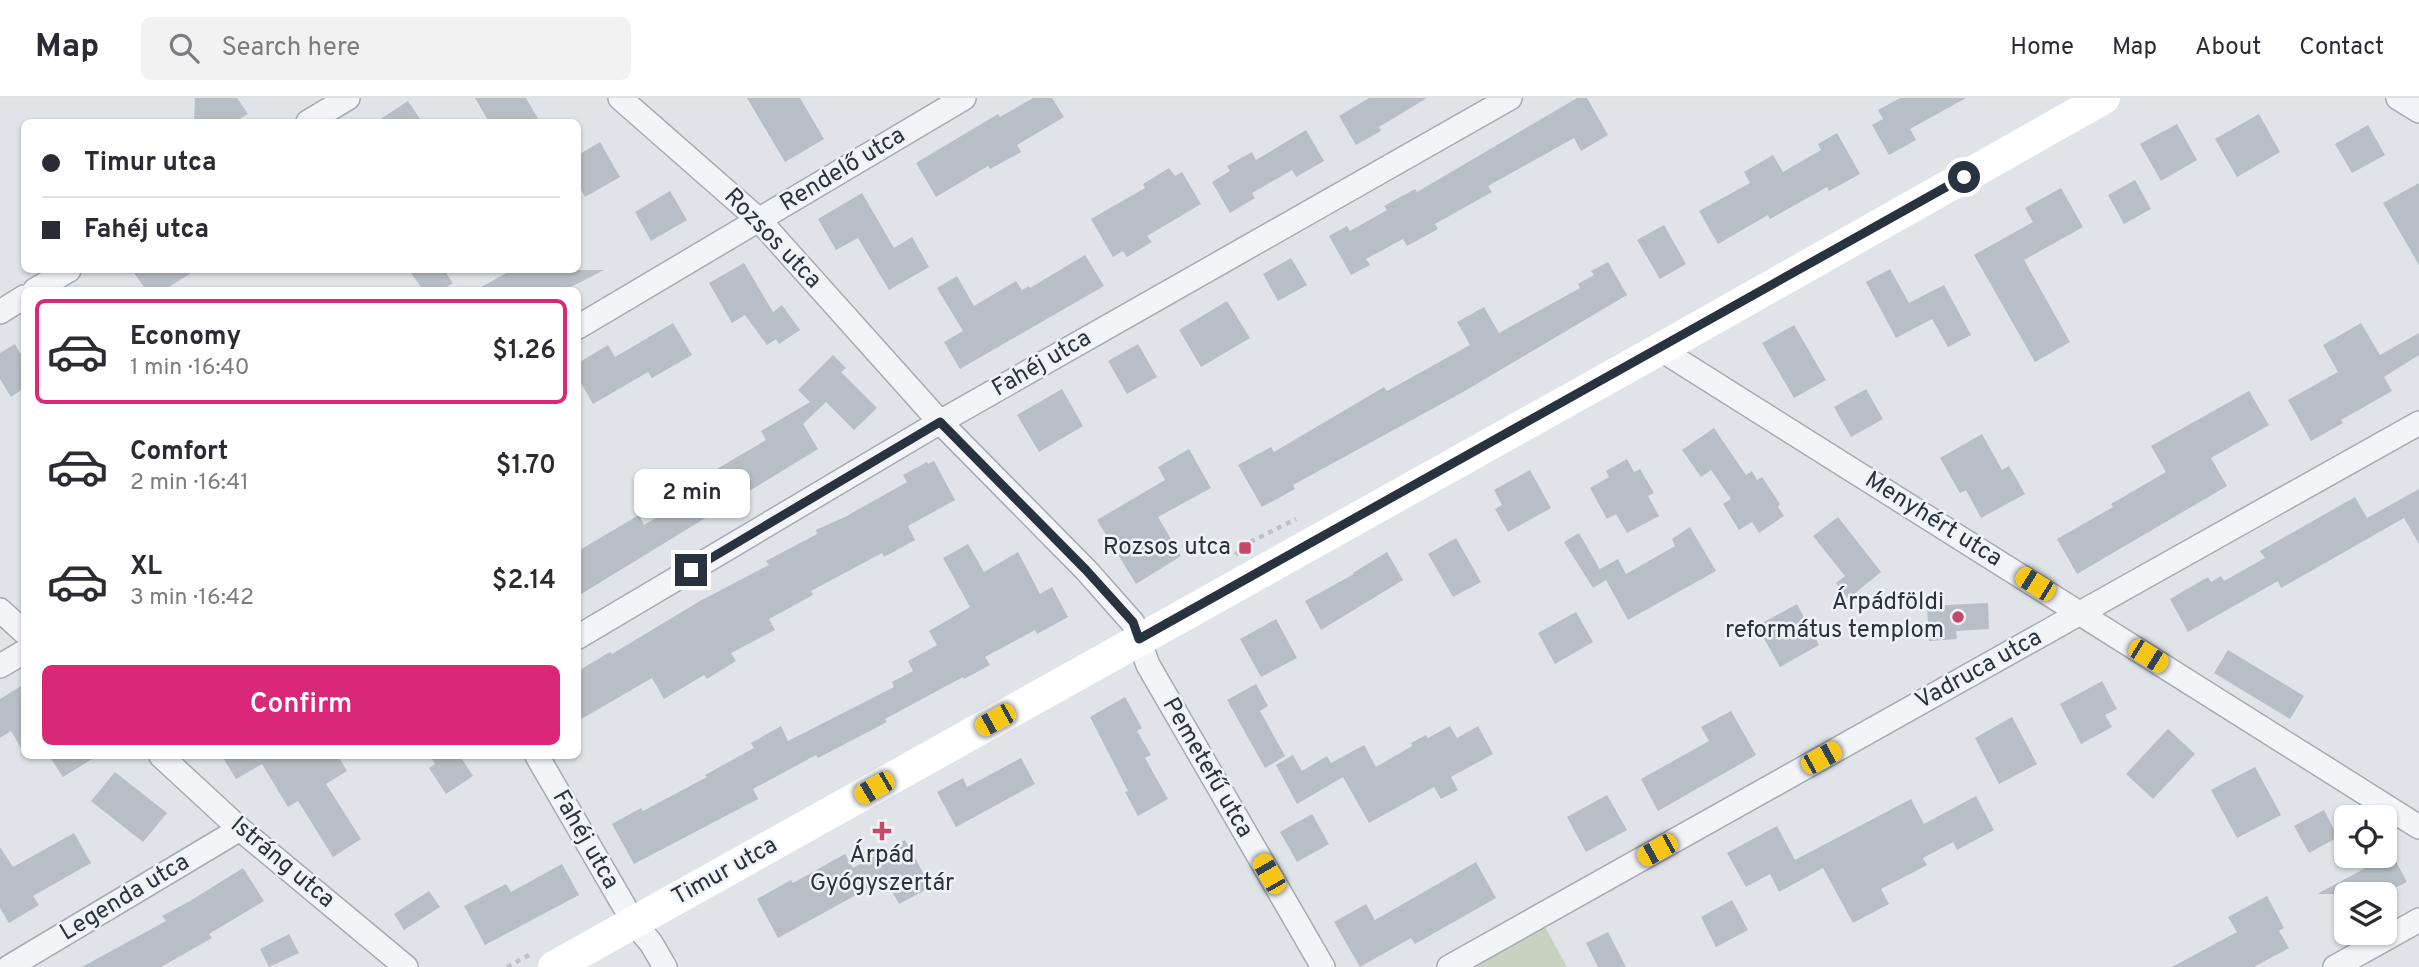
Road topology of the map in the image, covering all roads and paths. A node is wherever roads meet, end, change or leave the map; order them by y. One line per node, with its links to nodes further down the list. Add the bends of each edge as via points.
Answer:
1 (348, 98): 8 (street)
2 (620, 98): 9 (street, Rozsos utca)
3 (964, 98): 9 (street, Rendelő utca)
4 (1510, 98): 16 (street, Fahéj utca)
5 (2104, 98): 15 (street, Timur utca)
6 (2398, 98): 7 (street)
7 (2419, 111)
8 (313, 119)
9 (759, 220): 14 (street, Rendelő utca); 16 (street, Rozsos utca)
10 (64, 273): 11 (street)
11 (40, 287)
12 (21, 299): 13 (street)
13 (0, 312)
14 (581, 325)
15 (1660, 349): 19 (street, Menyhért utca); 22 (street, Timur utca)
16 (940, 422): 21 (street, Fahéj utca); 22 (street, Rozsos utca, via 1086,570 1133,622)
17 (2419, 423): 19 (street, Vadruca utca)
18 (0, 610): 20 (street)
19 (2081, 613): 27 (street, Menyhért utca); 36 (street, Vadruca utca)
20 (21, 629)
21 (581, 636)
22 (1139, 639): 30 (street, Timur utca); 35 (street, Pemetefű utca, via 1148,665)
23 (21, 654): 24 (street)
24 (0, 666)
25 (164, 759): 28 (street, Istráng utca)
26 (539, 759): 30 (street, Fahéj utca)
27 (2419, 827)
28 (240, 829): 31 (street, Legenda utca); 32 (street, Istráng utca)
29 (2419, 920): 37 (street)
30 (634, 923): 33 (street, Timur utca); 34 (street, Fahéj utca)
31 (9, 967)
32 (406, 967)
33 (554, 967)
34 (665, 967)
35 (1323, 967)
36 (1449, 967)
37 (2335, 967)

